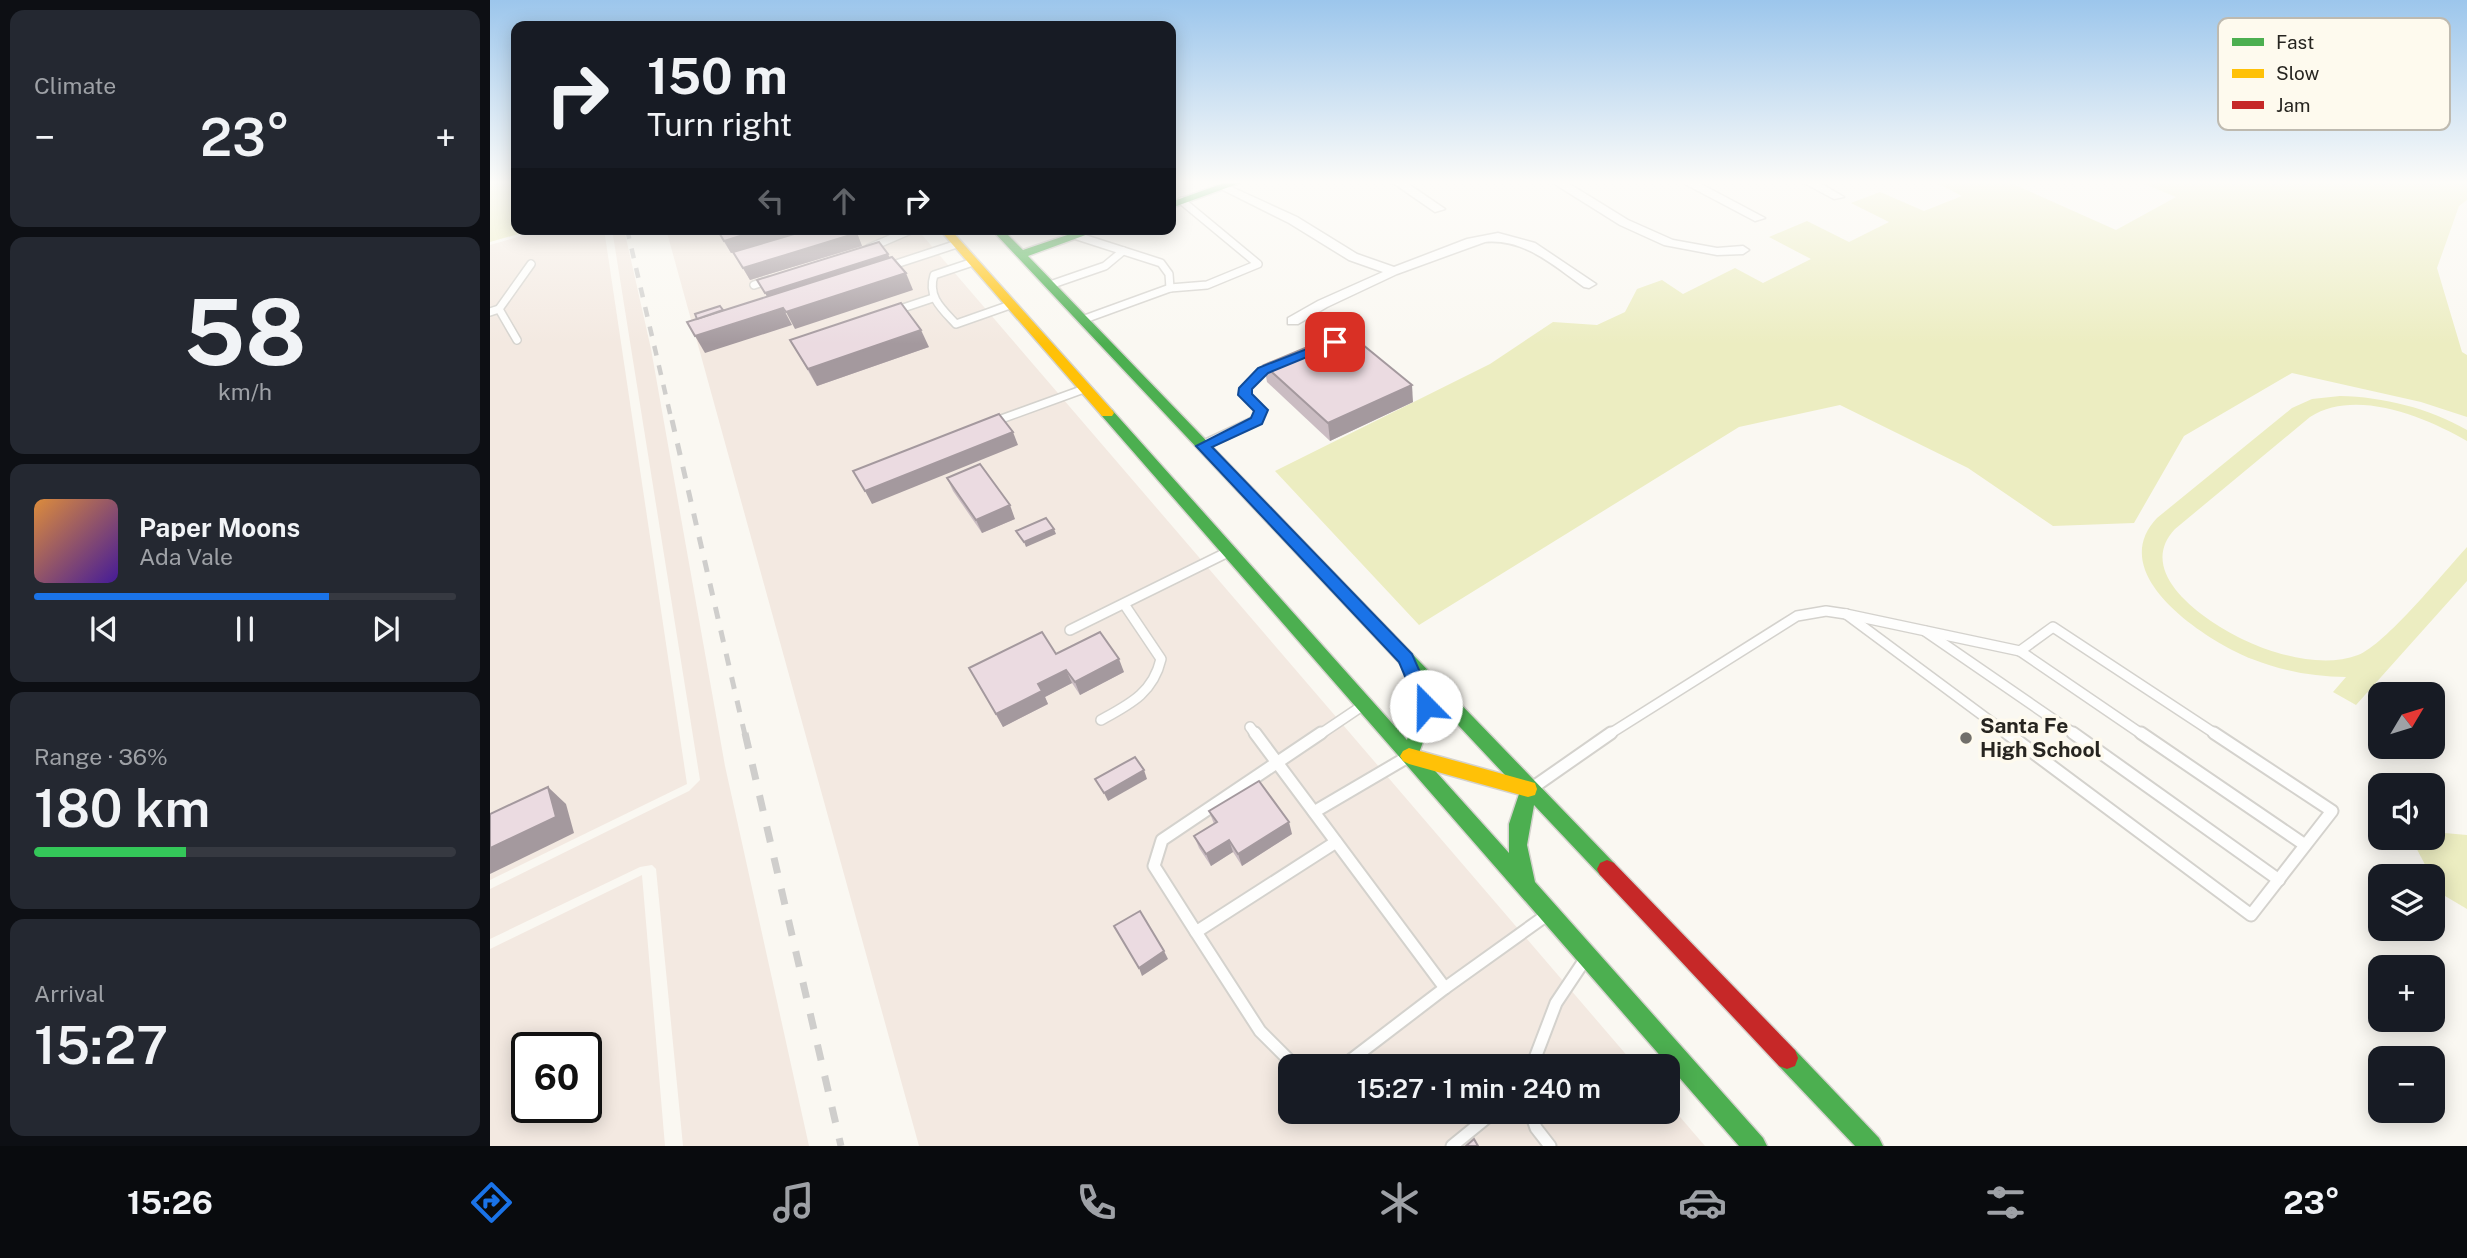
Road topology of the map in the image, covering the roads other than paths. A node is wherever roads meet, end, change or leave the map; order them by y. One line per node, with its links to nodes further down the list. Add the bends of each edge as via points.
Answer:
1 (895, 236): 10 (lane)
2 (1076, 236): 15 (main road)
3 (1078, 236): 11 (lane)
4 (1220, 236): 21 (lane, via 1258,264 1207,285)
5 (1319, 236): 16 (street, via 1353,257)
6 (1650, 236): 9 (street, via 1700,251)
7 (958, 237): 8 (main road); 12 (main road); 14 (lane)
8 (988, 238): 15 (main road)
9 (1743, 250)
10 (860, 251)
11 (1123, 251): 20 (lane, via 1105,266); 21 (lane, via 1163,264 1171,278)
12 (972, 262): 22 (lane, via 934,275 929,284); 23 (main road)
13 (531, 264): 24 (lane)
14 (896, 264)
15 (1012, 264): 20 (main road); 29 (main road)
16 (1391, 270): 18 (street, via 1500,237 1525,244); 28 (street)
17 (780, 277): 19 (lane)
18 (1589, 284)
19 (754, 285)
20 (1050, 285): 27 (main road)
21 (1170, 288): 27 (lane)
22 (933, 298): 23 (lane, via 956,324); 26 (lane)
23 (1010, 305): 29 (main road)
24 (499, 310): 25 (lane); 31 (lane)
25 (490, 312)
26 (890, 313)
27 (1082, 320): 36 (main road)
28 (1293, 321)
29 (1024, 322): 34 (main road)
30 (1359, 332): 32 (lane)
31 (517, 340)
32 (1335, 342)
33 (1287, 361): 36 (lane, via 1263,370 1245,388 1245,395 1261,410 1257,421)
34 (1084, 388): 35 (lane); 37 (main road)
35 (984, 426)
36 (1203, 446): 43 (main road)
37 (1228, 552): 38 (lane); 44 (main road)
38 (1124, 604): 41 (lane); 45 (lane, via 1161,659 1159,673 1150,690)
39 (1846, 614): 40 (lane); 49 (lane, via 1797,615); 53 (lane, via 2251,915)
40 (1922, 629): 42 (lane); 53 (lane)
41 (1070, 630)
42 (2020, 651): 52 (lane); 52 (lane, via 2053,627 2332,811)
43 (1406, 659): 47 (main road, via 1426,706); 49 (main road)
44 (1364, 705): 47 (main road); 48 (lane)
45 (1101, 720)
46 (1250, 727): 48 (lane)
47 (1409, 756): 49 (main road); 50 (lane); 54 (main road)
48 (1277, 763): 50 (lane); 56 (lane, via 1162,840 1154,866)
49 (1531, 789): 54 (main road, via 1515,830 1515,854); 67 (main road)
50 (1314, 812): 51 (lane)
51 (1336, 842): 56 (lane); 58 (lane)
52 (2305, 845): 53 (lane)
53 (2279, 880)
54 (1528, 890): 55 (main road)
55 (1549, 914): 57 (main road); 58 (lane)
56 (1196, 932): 59 (lane, via 1260,1031)
57 (1587, 956): 61 (lane, via 1556,1003); 66 (main road)
58 (1445, 988): 60 (lane)
59 (1283, 1054)
60 (1359, 1054)
61 (1537, 1054)
62 (1478, 1124): 64 (lane)
63 (1535, 1124): 65 (lane)
64 (1452, 1146)
65 (1550, 1146)
66 (1755, 1146)
67 (1871, 1146)

